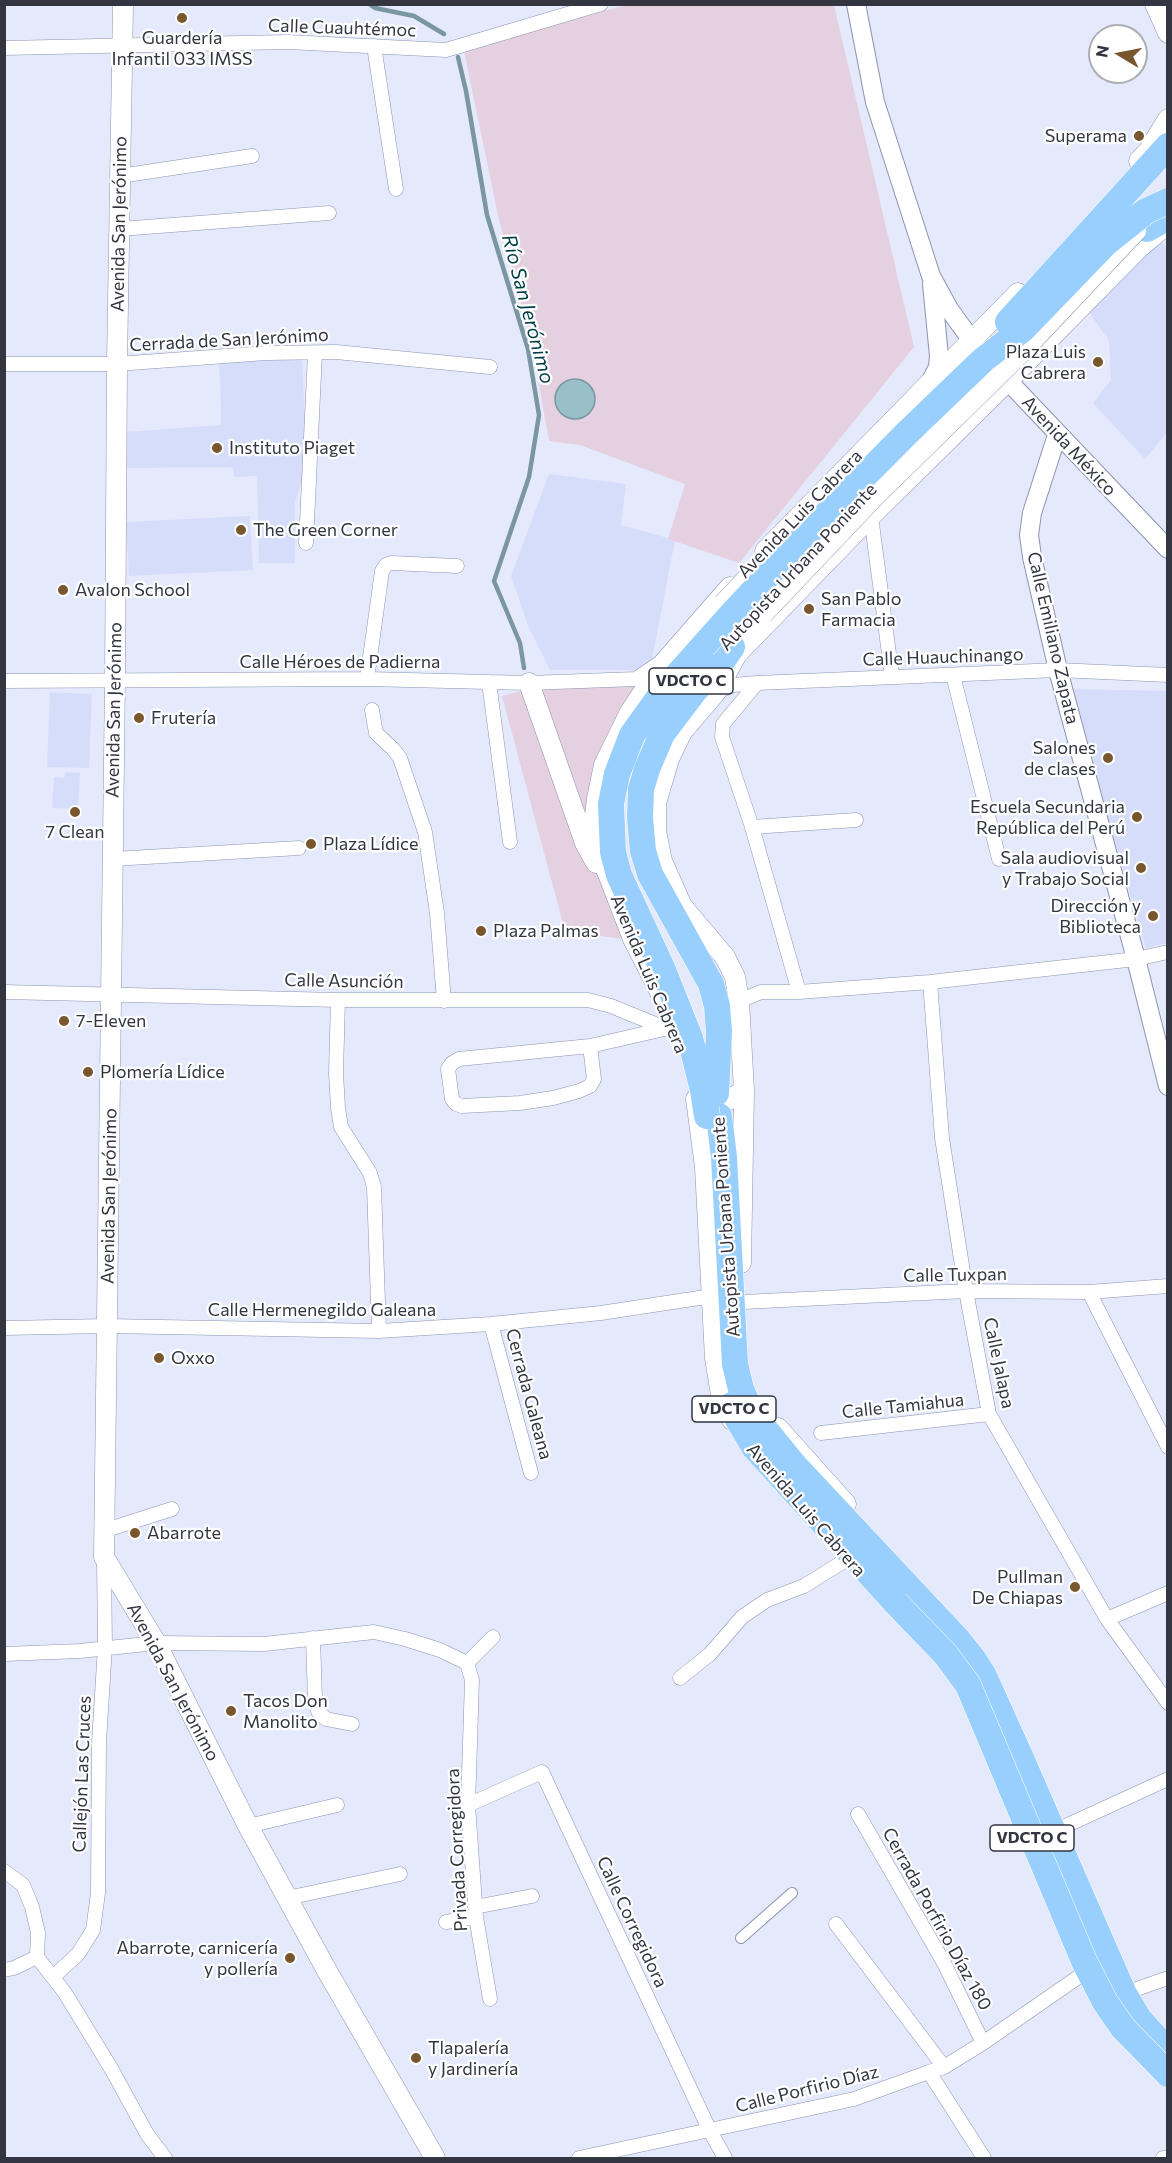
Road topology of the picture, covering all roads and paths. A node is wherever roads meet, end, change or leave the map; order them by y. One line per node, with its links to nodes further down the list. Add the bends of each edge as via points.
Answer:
1 (123, 4): 6 (main road, Avenida San Jerónimo)
2 (601, 4): 7 (street, Calle Cuauhtémoc, via 446,50)
3 (856, 4): 18 (street, via 875,102)
4 (1155, 4): 5 (main road)
5 (1167, 33)
6 (121, 45): 7 (street, Calle Cuauhtémoc, via 288,42); 8 (street, Calle Cuauhtémoc); 13 (main road, Avenida San Jerónimo)
7 (374, 46): 14 (street)
8 (4, 48)
9 (1167, 119): 10 (main road)
10 (1158, 148): 19 (highway, bridge)
11 (252, 156): 13 (street)
12 (1167, 161): 46 (main road, bridge, via 1110,225 795,529 723,604 667,671)
13 (120, 176): 17 (main road, Avenida San Jerónimo)
14 (396, 189)
15 (1165, 210): 19 (highway, bridge, via 1146,212 1106,243 1023,329); 24 (main road, Avenida Luis Cabrera, via 1139,248); 34 (main road, Avenida Luis Cabrera, bridge, via 875,496 763,614); 68 (highway, Autopista Urbana Poniente / VDCTO C, bridge, via 869,491 668,707 642,748 627,800 626,851 705,1045)
16 (329, 213): 17 (street)
17 (120, 229): 22 (main road, Avenida San Jerónimo)
18 (931, 276): 19 (street, Avenida México); 25 (street, via 939,356)
19 (977, 350): 24 (street, Avenida México); 25 (main road, Avenida Luis Cabrera); 124 (highway, Autopista Urbana Poniente / VDCTO C, bridge, via 701,648 648,711 632,735 618,774 611,804 613,852 690,1038 704,1090 712,1157 722,1365 737,1418 754,1447 946,1654 968,1685 1084,1961 1123,2028)
20 (315, 353): 22 (street, Cerrada de San Jerónimo); 23 (street, Cerrada de San Jerónimo); 30 (street)
21 (4, 364): 22 (street, Cerrada de San Jerónimo)
22 (117, 364): 40 (main road, Avenida San Jerónimo)
23 (490, 367)
24 (1008, 381): 27 (street, Avenida México); 28 (main road, Avenida Luis Cabrera)
25 (930, 384): 26 (main road, Avenida Luis Cabrera)
26 (887, 424): 28 (main road, via 906,424 924,440); 33 (main road, Avenida Luis Cabrera, via 728,588)
27 (1057, 435): 31 (street, Avenida México); 35 (street, Calle Emiliano Zapata, via 1032,513 1029,536)
28 (918, 469): 29 (main road, Avenida Luis Cabrera)
29 (871, 516): 34 (main road, Avenida Luis Cabrera); 38 (street)
30 (306, 543)
31 (1167, 549)
32 (458, 566): 39 (street, via 386,565)
33 (669, 657): 43 (street, Calle Héroes de Padierna, via 636,679); 46 (main road, Avenida Luis Cabrera, via 630,712)
34 (727, 662): 44 (street, Calle Huauchinango, via 733,684); 56 (main road, Avenida Luis Cabrera, via 675,745 656,803 656,831 662,861 682,906 725,957); 56 (main road, Avenida Luis Cabrera, via 677,705 658,732 639,773 632,828 638,864 666,922); 68 (highway, bridge, via 696,689 662,734 641,789 643,851 650,874 711,984 717,1006 719,1032)
35 (1058, 670): 36 (street, Calle Huauchinango); 37 (street, Calle Huauchinango); 55 (street, Calle Emiliano Zapata)
36 (953, 675): 38 (street, Calle Huauchinango); 51 (street)
37 (1167, 675)
38 (892, 677): 44 (street, Calle Huauchinango)
39 (367, 679): 40 (street, Calle Héroes de Padierna); 42 (street, Calle Héroes de Padierna)
40 (115, 680): 41 (street, Calle Héroes de Padierna); 52 (main road, Avenida San Jerónimo)
41 (4, 681)
42 (489, 682): 43 (street, Calle Héroes de Padierna); 49 (street)
43 (529, 683): 53 (main road, via 585,843)
44 (756, 683): 48 (street, via 723,724 722,736)
45 (372, 710): 62 (street, via 376,734 400,758 425,832)
46 (611, 750): 53 (main road, Avenida Luis Cabrera, via 604,765 595,815 598,842)
47 (856, 820): 48 (street)
48 (752, 827): 59 (street)
49 (510, 842)
50 (299, 848): 52 (street)
51 (999, 859)
52 (112, 860): 60 (main road, Avenida San Jerónimo)
53 (618, 901): 64 (main road, Avenida Luis Cabrera, via 661,993)
54 (1167, 952): 55 (street)
55 (1136, 959): 57 (street); 66 (street, Calle Emiliano Zapata)
56 (735, 977): 63 (main road, Avenida Luis Cabrera)
57 (930, 982): 59 (street); 70 (street, Calle Jalapa, via 942,1138)
58 (4, 992): 60 (street, Calle Asunción)
59 (799, 992): 63 (street, via 761,992)
60 (112, 993): 61 (street, Calle Asunción); 75 (main road, Avenida San Jerónimo)
61 (338, 1000): 62 (street, Calle Asunción); 77 (street, via 338,1108 342,1127 370,1173 374,1187)
62 (444, 1001): 64 (street, Calle Asunción, via 588,1000)
63 (739, 1001): 67 (main road, Avenida Luis Cabrera)
64 (670, 1031): 65 (street); 68 (main road, Avenida Luis Cabrera)
65 (593, 1046): 65 (street, via 459,1059 448,1069 452,1099 462,1106 553,1098 579,1091 594,1079)
66 (1167, 1086)
67 (744, 1091): 68 (main road, via 721,1104); 73 (main road, Avenida Luis Cabrera)
68 (706, 1096): 72 (main road, Avenida Luis Cabrera); 121 (highway, Autopista Urbana Poniente / VDCTO C, via 724,1156 735,1364 751,1412 794,1465 974,1660 1124,1994 1139,2019)
69 (1167, 1286): 71 (street, Calle Tuxpan)
70 (966, 1291): 71 (street, Calle Tuxpan); 73 (street, Calle Tuxpan); 78 (street, Calle Jalapa)
71 (1089, 1292): 80 (street)
72 (711, 1298): 74 (street, Calle Hermenegildo Galeana); 85 (main road, Avenida Luis Cabrera, via 720,1386 729,1415 769,1471)
73 (743, 1302): 102 (main road, Avenida Luis Cabrera, via 745,1364 762,1409 979,1656 1014,1718)
74 (491, 1324): 77 (street, Calle Hermenegildo Galeana); 81 (street, Cerrada Galeana)
75 (107, 1326): 76 (street, Calle Hermenegildo Galeana); 77 (street, Calle Hermenegildo Galeana); 83 (main road, Avenida San Jerónimo)
76 (4, 1328)
77 (379, 1331)
78 (989, 1414): 79 (street, Calle Tamiahua); 87 (street, Calle Jalapa)
79 (820, 1433)
80 (1167, 1447)
81 (531, 1473)
82 (172, 1509): 83 (street)
83 (103, 1531): 84 (main road, Avenida San Jerónimo)
84 (104, 1557): 90 (main road, Avenida San Jerónimo); 91 (street, Callejón Las Cruces)
85 (849, 1558): 94 (street, via 742,1617 710,1654); 114 (main road, Avenida Luis Cabrera, via 967,1685)
86 (1167, 1593): 87 (street)
87 (1107, 1619): 95 (street, Calle Jalapa)
88 (494, 1637): 93 (street)
89 (313, 1638): 90 (street, via 264,1644); 93 (street, via 374,1632 440,1650); 96 (street, via 318,1712 326,1719)
90 (156, 1643): 91 (street); 101 (main road, Avenida San Jerónimo)
91 (105, 1647): 92 (street); 115 (street, Callejón Las Cruces, via 98,1784 98,1893 93,1930 78,1954)
92 (4, 1654)
93 (467, 1663): 99 (street, Privada Corregidora, via 472,1680)
94 (680, 1678)
95 (1167, 1703)
96 (352, 1724)
97 (1167, 1779): 102 (street)
98 (337, 1805): 101 (street)
99 (468, 1805): 108 (street, Privada Corregidora); 126 (street, Calle Corregidora, via 542,1772)
100 (858, 1814): 120 (street, Cerrada Porfirio Díaz 180, via 945,1963)
101 (248, 1826): 107 (main road, Avenida San Jerónimo)
102 (1061, 1828): 117 (main road, Avenida Luis Cabrera)
103 (4, 1871): 112 (street, via 22,1885 32,1907 38,1933)
104 (400, 1874): 107 (street)
105 (792, 1893): 111 (street)
106 (532, 1896): 108 (street)
107 (287, 1898): 129 (main road, Avenida San Jerónimo)
108 (476, 1912): 109 (street); 118 (street, Privada Corregidora)
109 (446, 1922)
110 (836, 1924): 122 (street)
111 (741, 1938)
112 (37, 1957): 113 (street); 115 (street)
113 (4, 1970)
114 (1087, 1971): 120 (street, Calle Porfirio Díaz); 125 (main road, Avenida Luis Cabrera, via 1118,2027)
115 (53, 1977): 128 (street)
116 (1167, 1978): 117 (street)
117 (1128, 1992): 119 (main road, Avenida Luis Cabrera)
118 (490, 1999)
119 (1167, 2041)
120 (983, 2043): 122 (street, Calle Porfirio Díaz)
121 (1167, 2051)
122 (944, 2067): 123 (street, Calle Porfirio Díaz)
123 (929, 2072): 126 (street, Calle Porfirio Díaz, via 854,2099); 132 (street)
124 (1167, 2074)
125 (1167, 2080)
126 (710, 2131): 130 (street, Calle Porfirio Díaz); 131 (street, Calle Corregidora)
127 (1167, 2157): 133 (street)
128 (165, 2158)
129 (435, 2158)
130 (579, 2158)
131 (725, 2158)
132 (984, 2158)
133 (1163, 2158)

